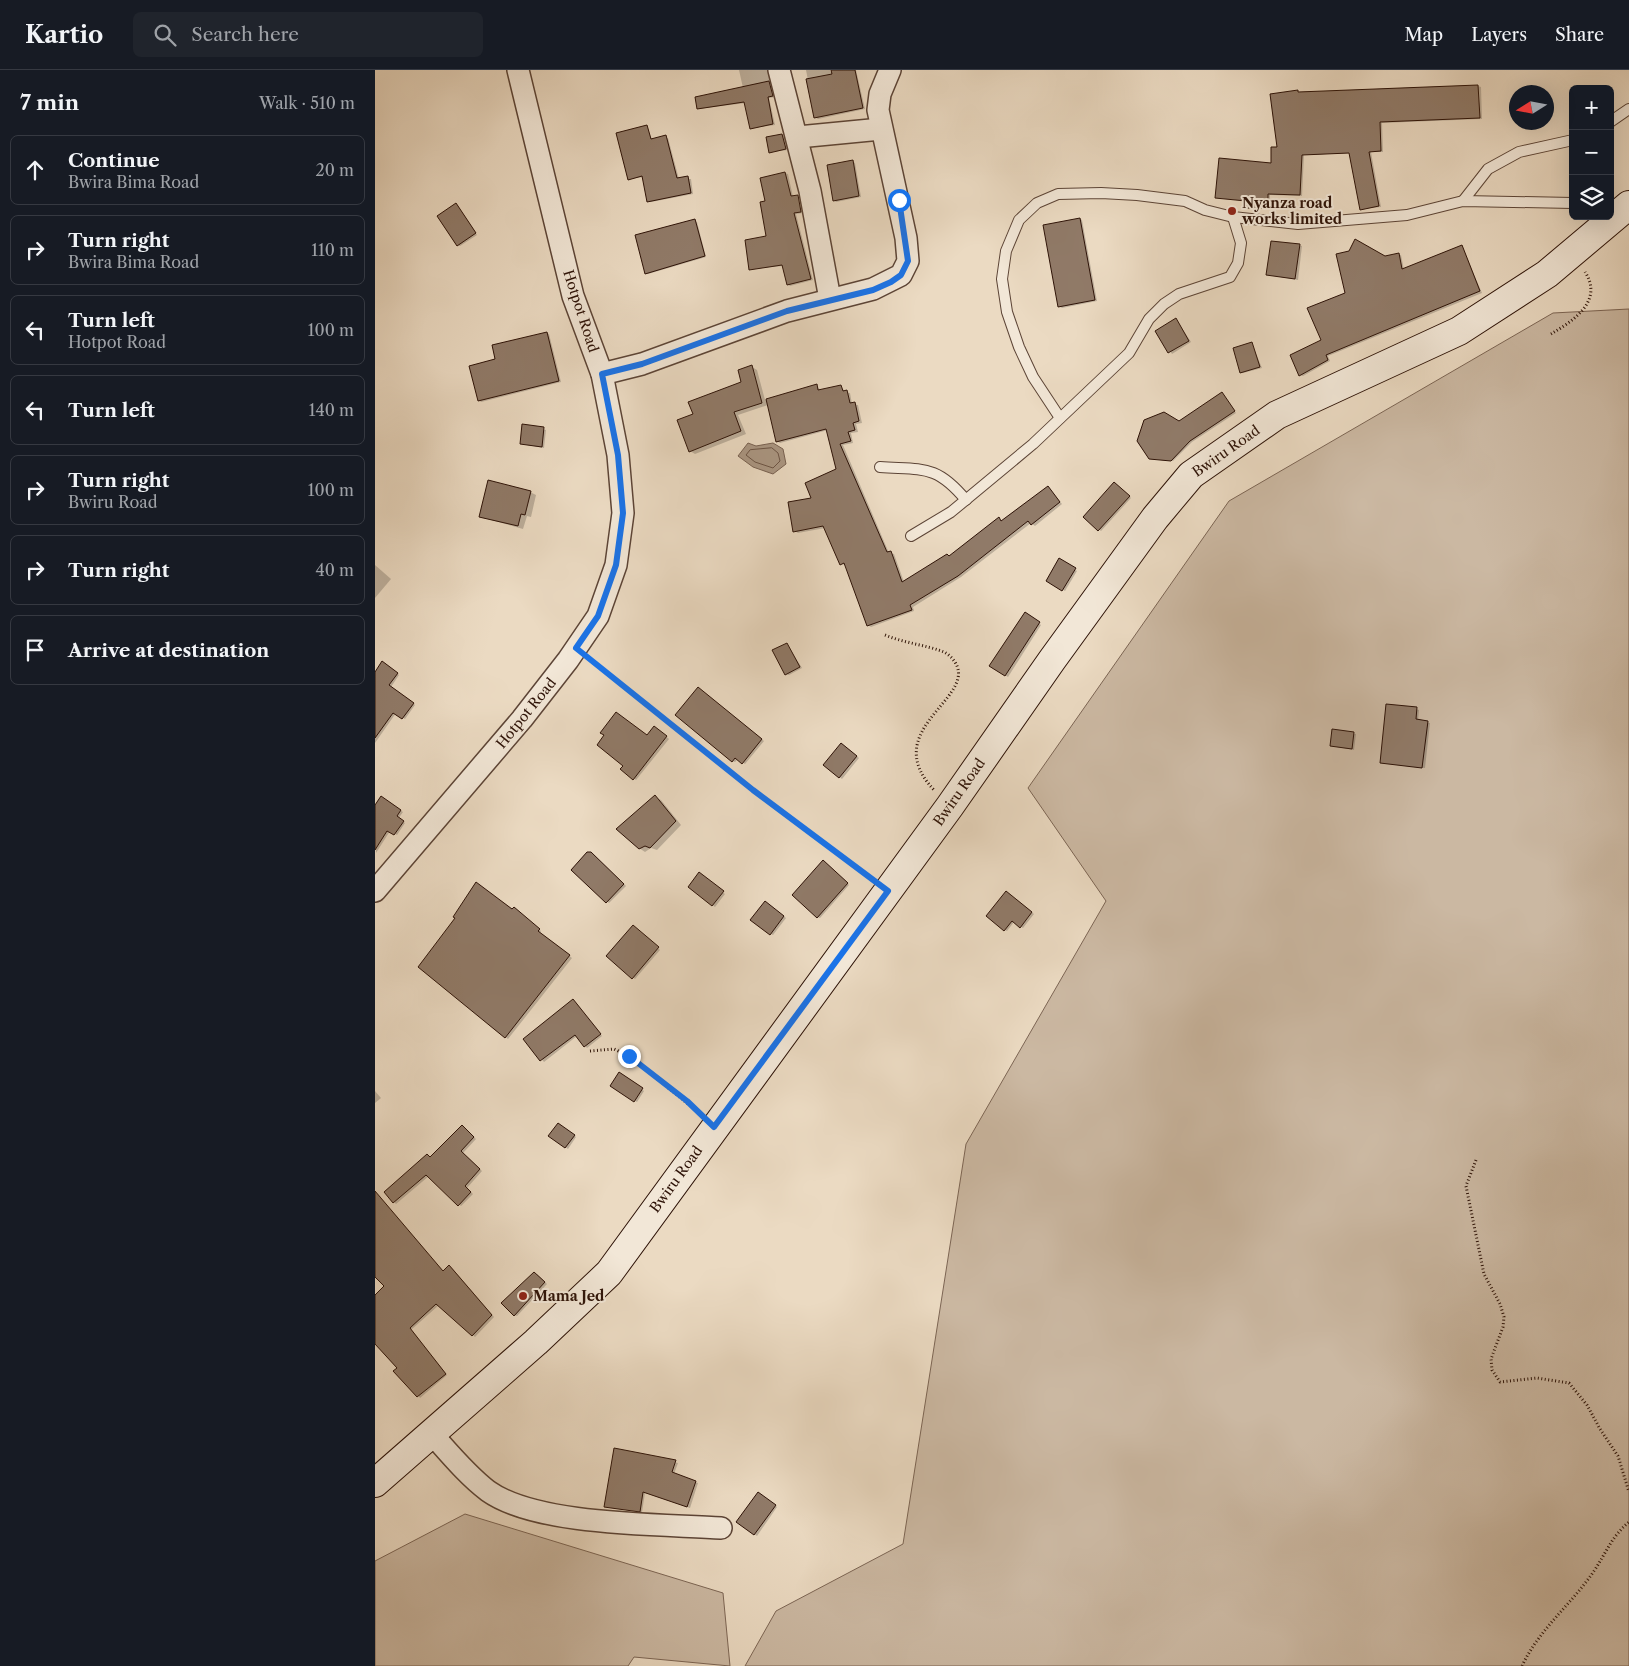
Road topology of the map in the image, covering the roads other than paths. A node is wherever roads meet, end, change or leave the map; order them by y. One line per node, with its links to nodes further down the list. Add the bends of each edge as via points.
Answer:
1 (518, 70): 14 (street, Hotpot Road, via 573,296)
2 (779, 70): 7 (street)
3 (890, 70): 6 (street, via 880,94)
4 (1629, 109): 5 (lane)
5 (1614, 119)
6 (881, 129): 7 (street); 13 (street, via 899,200 908,261 901,275 891,282 873,290)
7 (798, 138): 13 (street)
8 (1569, 141): 9 (lane, via 1519,152 1496,164)
9 (1463, 202): 10 (lane); 12 (lane, via 1407,215 1298,224)
10 (1569, 203)
11 (1621, 207): 20 (main road, Bwiru Road, via 1547,274 1459,331 1277,415 1191,475 1155,518 609,1274)
12 (1233, 217): 15 (lane, via 1241,243 1238,263 1229,277 1179,294 1164,304 1149,319 1129,353); 15 (lane, via 1185,201 1101,193 1059,194 1037,203 1019,220 1006,251 1002,279 1007,312 1033,378)
13 (830, 299): 14 (street, via 787,311 642,364)
14 (602, 374): 19 (street, Hotpot Road, via 618,455 623,513 616,565 598,616 522,719)
15 (1061, 418): 17 (lane)
16 (880, 467): 17 (lane, via 937,473 951,482)
17 (966, 500): 18 (lane)
18 (911, 536)
19 (375, 891)
20 (431, 1434): 21 (main road, Bwiru Road); 22 (street, via 489,1491 514,1504 548,1514 583,1519)
21 (375, 1483)
22 (721, 1528)

